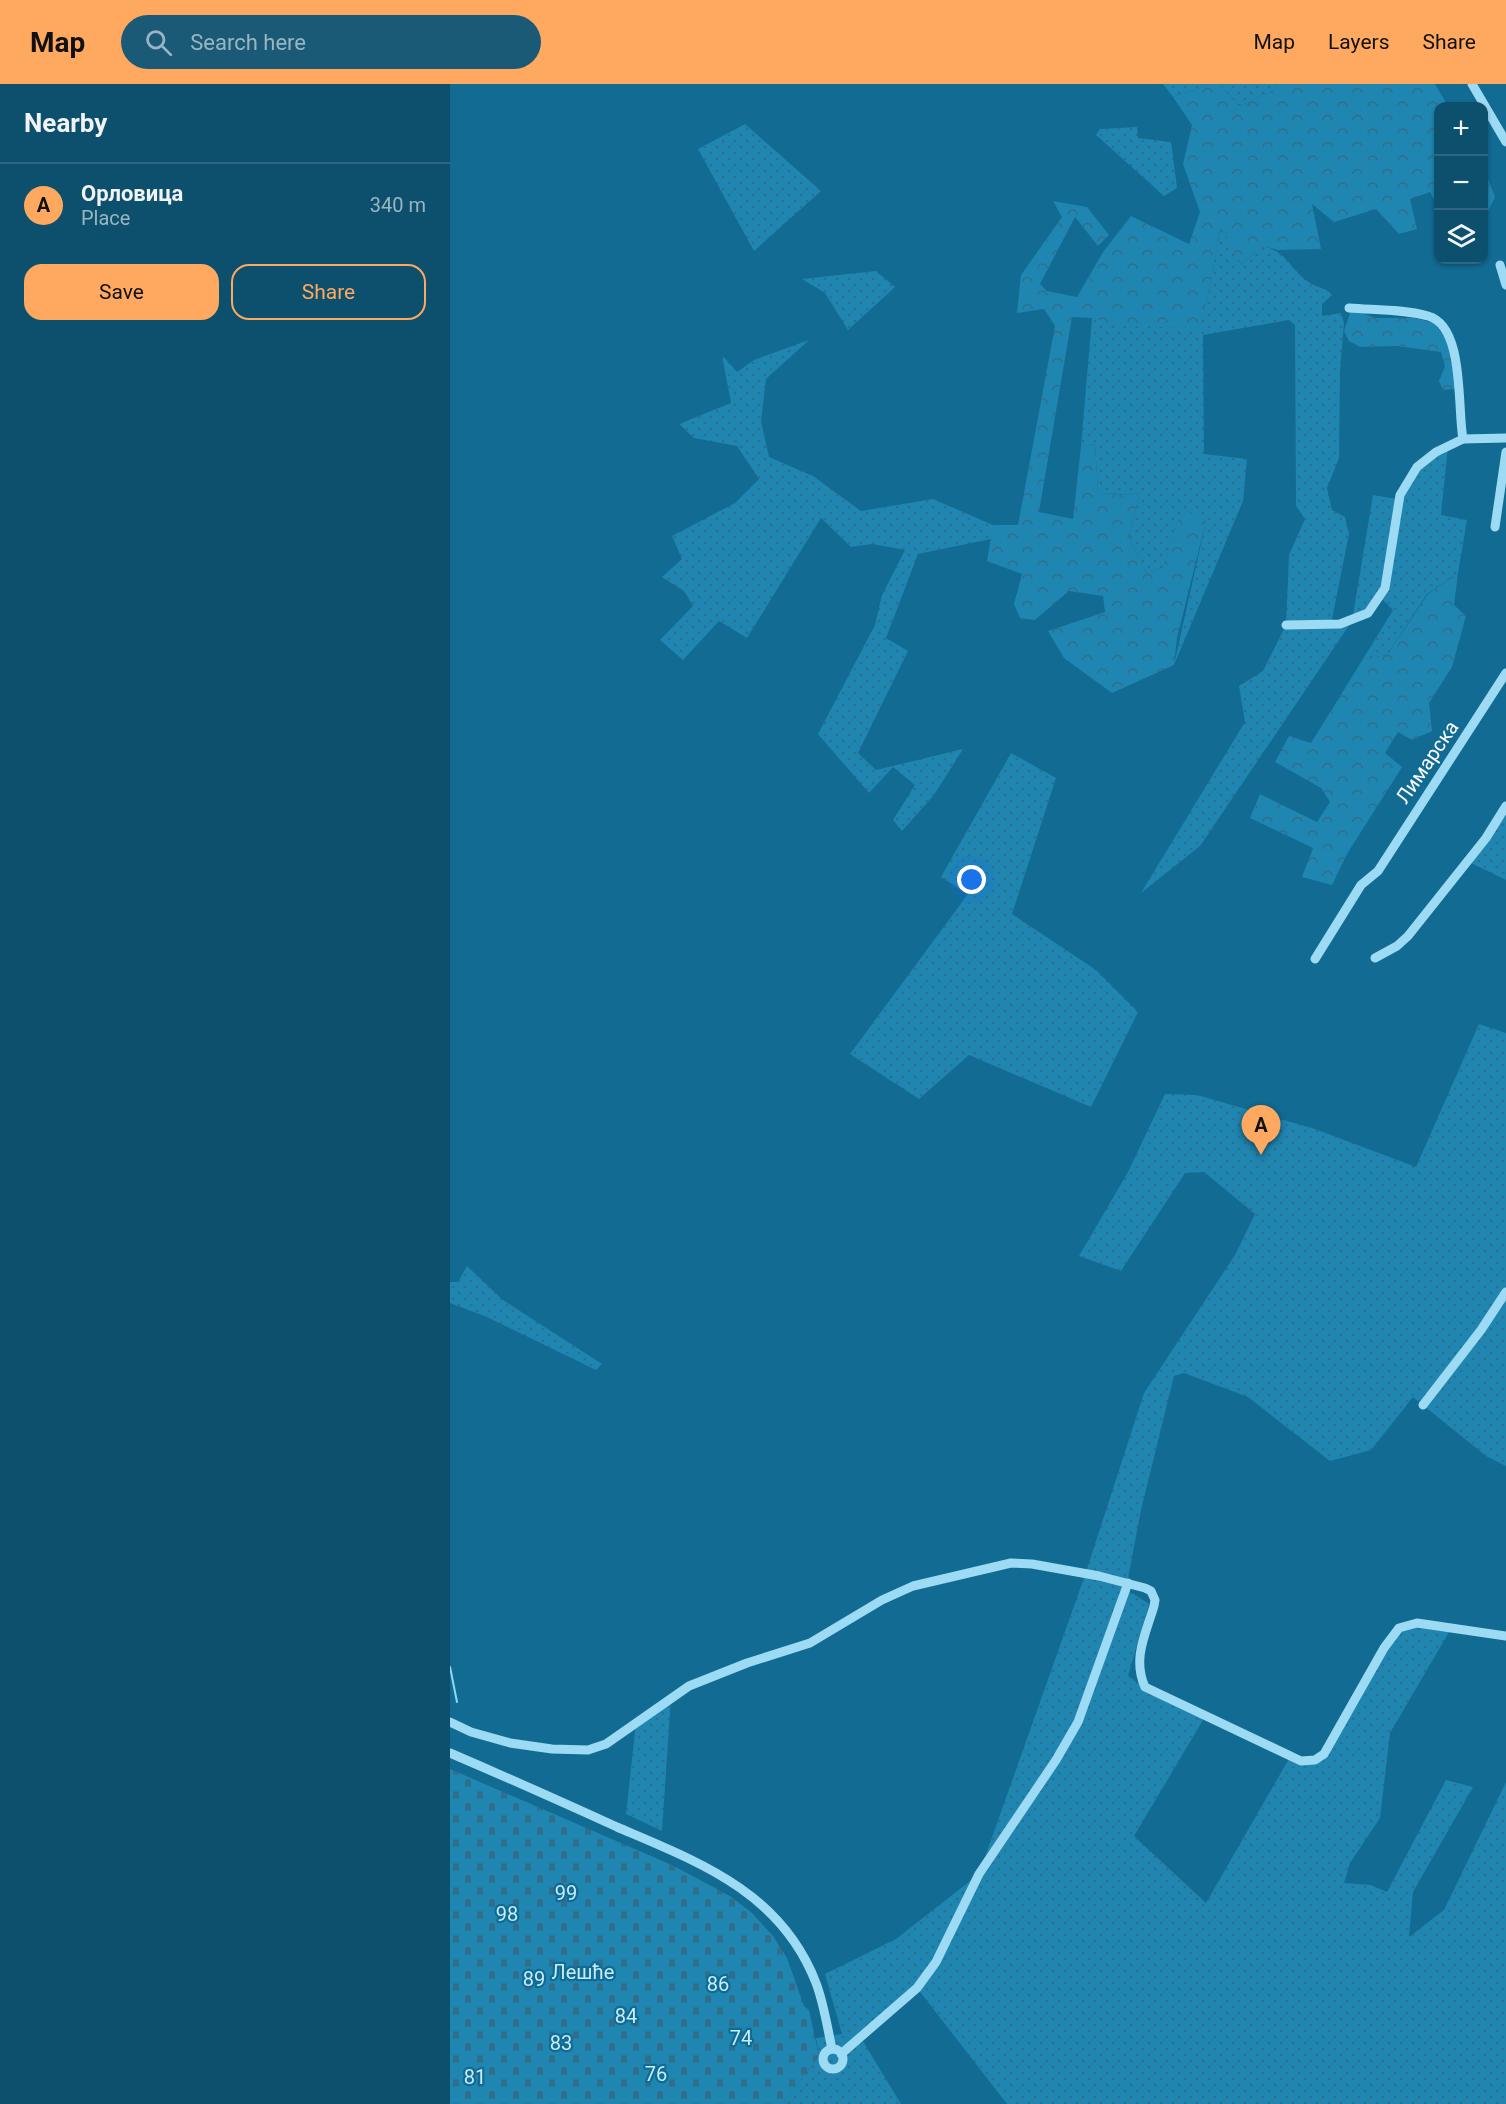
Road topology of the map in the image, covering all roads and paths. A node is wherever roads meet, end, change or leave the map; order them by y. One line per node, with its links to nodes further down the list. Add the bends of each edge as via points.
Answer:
1 (1472, 84): 2 (street)
2 (1506, 142)
3 (1500, 265): 4 (street)
4 (1506, 285)
5 (1349, 308): 7 (street, via 1428,316 1442,325 1454,348)
6 (1506, 438): 7 (street)
7 (1463, 439): 10 (street, via 1425,460 1404,485 1396,511 1385,588 1368,613 1340,624)
8 (1506, 452): 9 (street)
9 (1495, 527)
10 (1286, 625)
11 (1506, 673): 14 (street, Лимарска, via 1378,871 1361,885)
12 (1506, 806): 13 (street, via 1486,838 1408,936)
13 (1375, 958)
14 (1315, 959)
15 (1506, 1292): 16 (street)
16 (1424, 1405)
17 (1128, 1583): 18 (street, via 1145,1588 1155,1600 1138,1660 1138,1670 1148,1690 1301,1761 1315,1760 1324,1754 1393,1632 1417,1623); 19 (street, via 1021,1562 928,1580 882,1600 810,1643 689,1686 606,1744 588,1750 510,1743); 22 (street, via 1078,1722 979,1874 936,1962 917,1988)
18 (1506, 1636)
19 (450, 1722)
20 (450, 1753): 21 (street, via 667,1848 742,1888 773,1915 803,1958 824,2007)
21 (832, 2049): 22 (street); 22 (street, via 823,2056 828,2068 839,2067)
22 (841, 2054)

